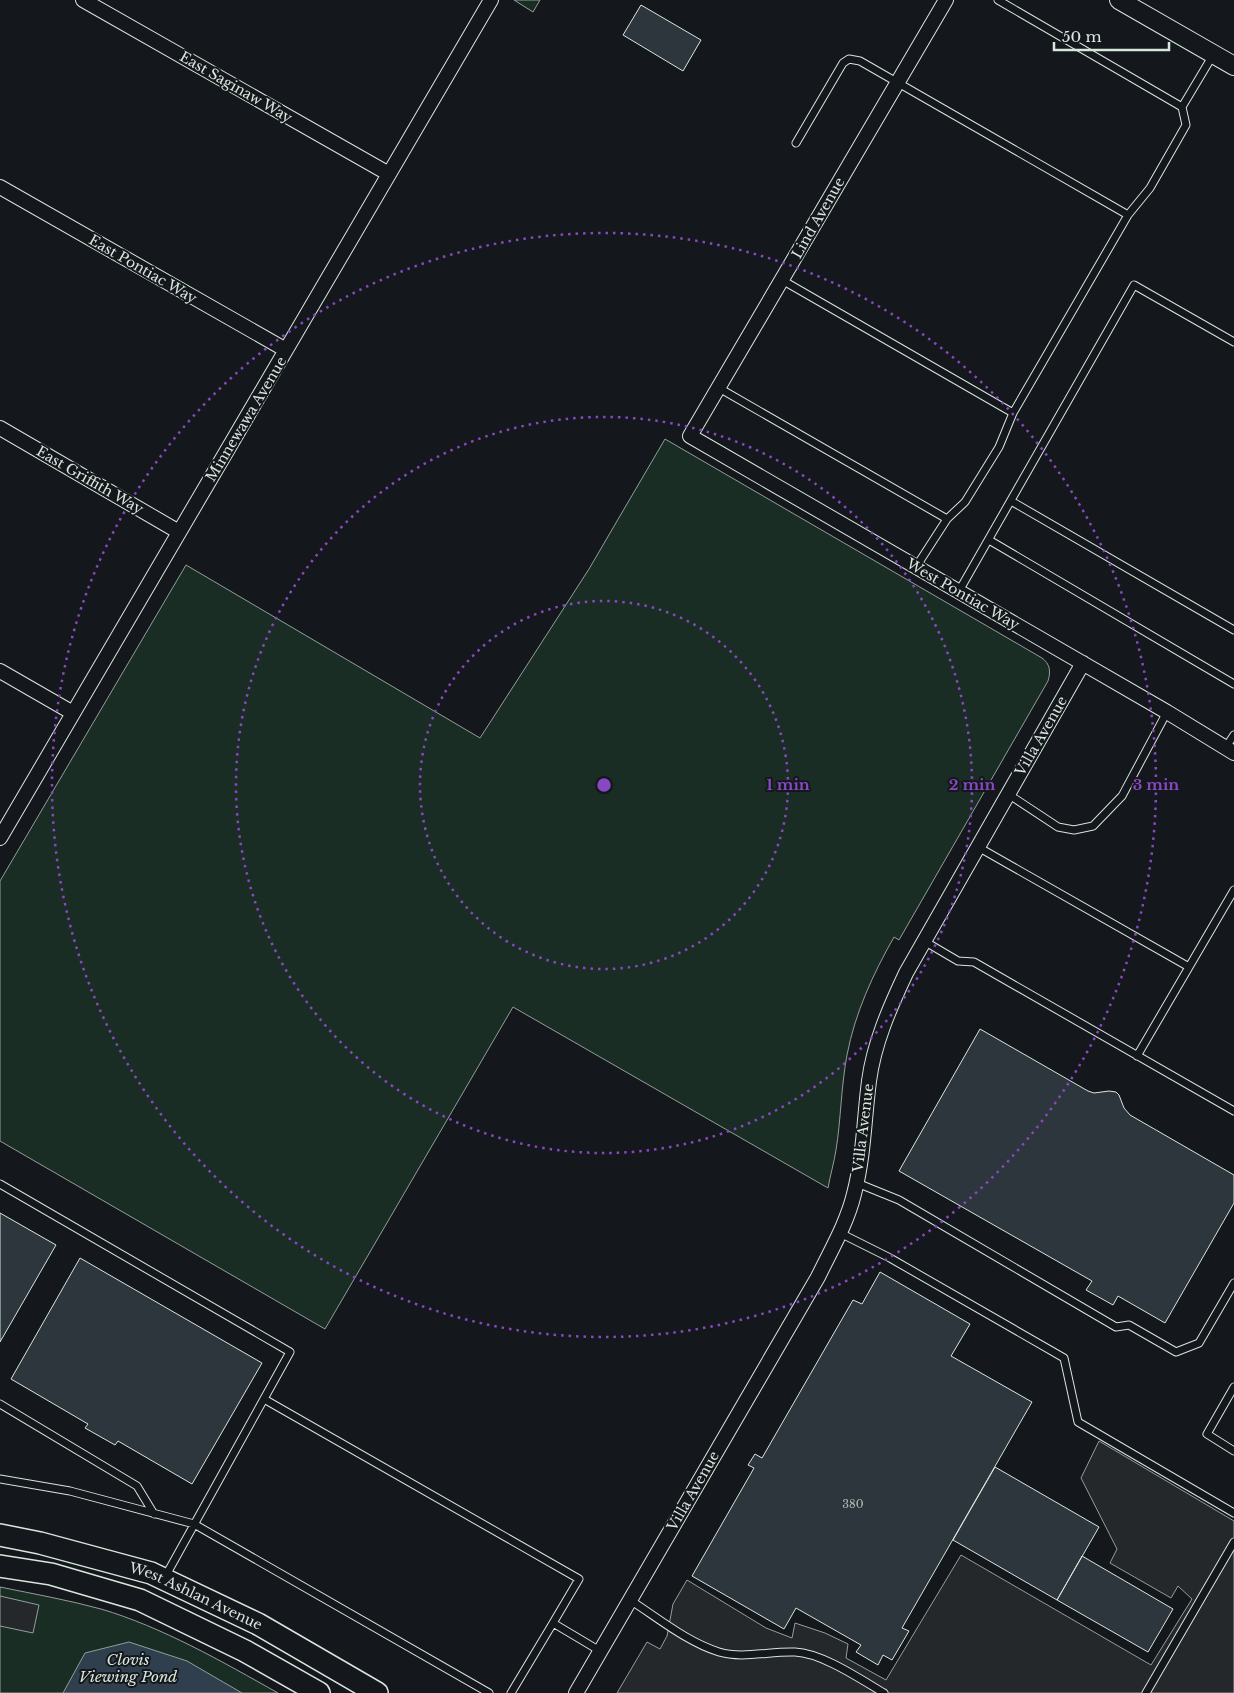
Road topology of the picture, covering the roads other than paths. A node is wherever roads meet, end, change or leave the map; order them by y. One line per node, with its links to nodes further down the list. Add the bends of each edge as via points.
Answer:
1 (83, 0): 11 (street, East Saginaw Way)
2 (491, 0): 11 (street, Minnewawa Avenue)
3 (946, 0): 8 (street, Lind Avenue)
4 (998, 0): 9 (lane)
5 (1120, 0): 6 (street)
6 (1213, 54): 7 (street); 9 (lane)
7 (1234, 66)
8 (898, 82): 10 (lane, via 860,61 849,59 843,63); 13 (lane); 14 (street, Lind Avenue)
9 (1182, 106): 13 (lane, via 1186,125 1150,188)
10 (796, 143)
11 (389, 174): 16 (street, Minnewawa Avenue)
12 (0, 187): 16 (street, East Pontiac Way)
13 (1128, 215): 18 (lane)
14 (782, 280): 17 (street, Lind Avenue); 18 (lane)
15 (1234, 342): 21 (lane, via 1134,285)
16 (286, 350): 23 (street, Minnewawa Avenue)
17 (719, 388): 20 (street, Lind Avenue); 22 (lane)
18 (1013, 413): 22 (lane, via 999,447 965,502)
19 (0, 428): 23 (street, East Griffith Way)
20 (690, 436): 25 (street, West Pontiac Way)
21 (1011, 501): 24 (lane); 27 (lane)
22 (947, 519): 25 (lane)
23 (179, 532): 32 (street, Minnewawa Avenue)
24 (989, 540): 26 (lane); 30 (lane)
25 (916, 567): 26 (street, West Pontiac Way)
26 (959, 592): 28 (street, West Pontiac Way)
27 (1234, 630)
28 (1083, 664): 31 (street, West Pontiac Way); 35 (street, Villa Avenue)
29 (0, 671): 32 (street)
30 (1234, 684)
31 (1167, 712): 34 (street, West Pontiac Way); 35 (lane, via 1122,796 1093,826 1074,830 1058,827)
32 (73, 713): 36 (street, Minnewawa Avenue)
33 (1234, 735): 34 (lane)
34 (1230, 750)
35 (1008, 794): 37 (street, Villa Avenue)
36 (0, 838)
37 (978, 847): 39 (street, Villa Avenue); 40 (lane)
38 (1234, 890): 40 (lane)
39 (924, 942): 41 (lane, via 958,961 974,962); 43 (street, Villa Avenue, via 887,1014 876,1046)
40 (1189, 966): 41 (lane)
41 (1137, 1056): 42 (lane)
42 (1234, 1112)
43 (857, 1183): 45 (street, Villa Avenue); 46 (lane, via 899,1200 1116,1328 1129,1325 1176,1352 1199,1343)
44 (0, 1184): 48 (lane, via 290,1352)
45 (840, 1233): 52 (lane, via 890,1258 1064,1358 1078,1422); 59 (street, Villa Avenue, via 818,1277)
46 (1234, 1283)
47 (1234, 1387): 50 (lane, via 1207,1434)
48 (264, 1399): 54 (lane); 60 (lane, via 579,1579)
49 (0, 1404): 53 (lane, via 137,1486)
50 (1234, 1450)
51 (0, 1479): 53 (lane, via 70,1491)
52 (1234, 1513)
53 (154, 1514): 54 (lane)
54 (194, 1524): 58 (lane); 65 (lane)
55 (0, 1535): 58 (main road, West Ashlan Avenue, via 40,1543)
56 (1234, 1542): 62 (lane)
57 (0, 1566): 63 (main road, West Ashlan Avenue, via 51,1574 140,1600 245,1651)
58 (164, 1579): 64 (main road, West Ashlan Avenue, via 258,1624)
59 (629, 1600): 61 (street, Villa Avenue); 68 (lane, via 702,1646 720,1653 808,1654)
60 (554, 1623): 61 (lane); 66 (lane)
61 (600, 1651): 67 (street, Villa Avenue)
62 (1148, 1692)
63 (319, 1693)
64 (377, 1693)
65 (489, 1693)
66 (511, 1693)
67 (576, 1693)
68 (884, 1693)

